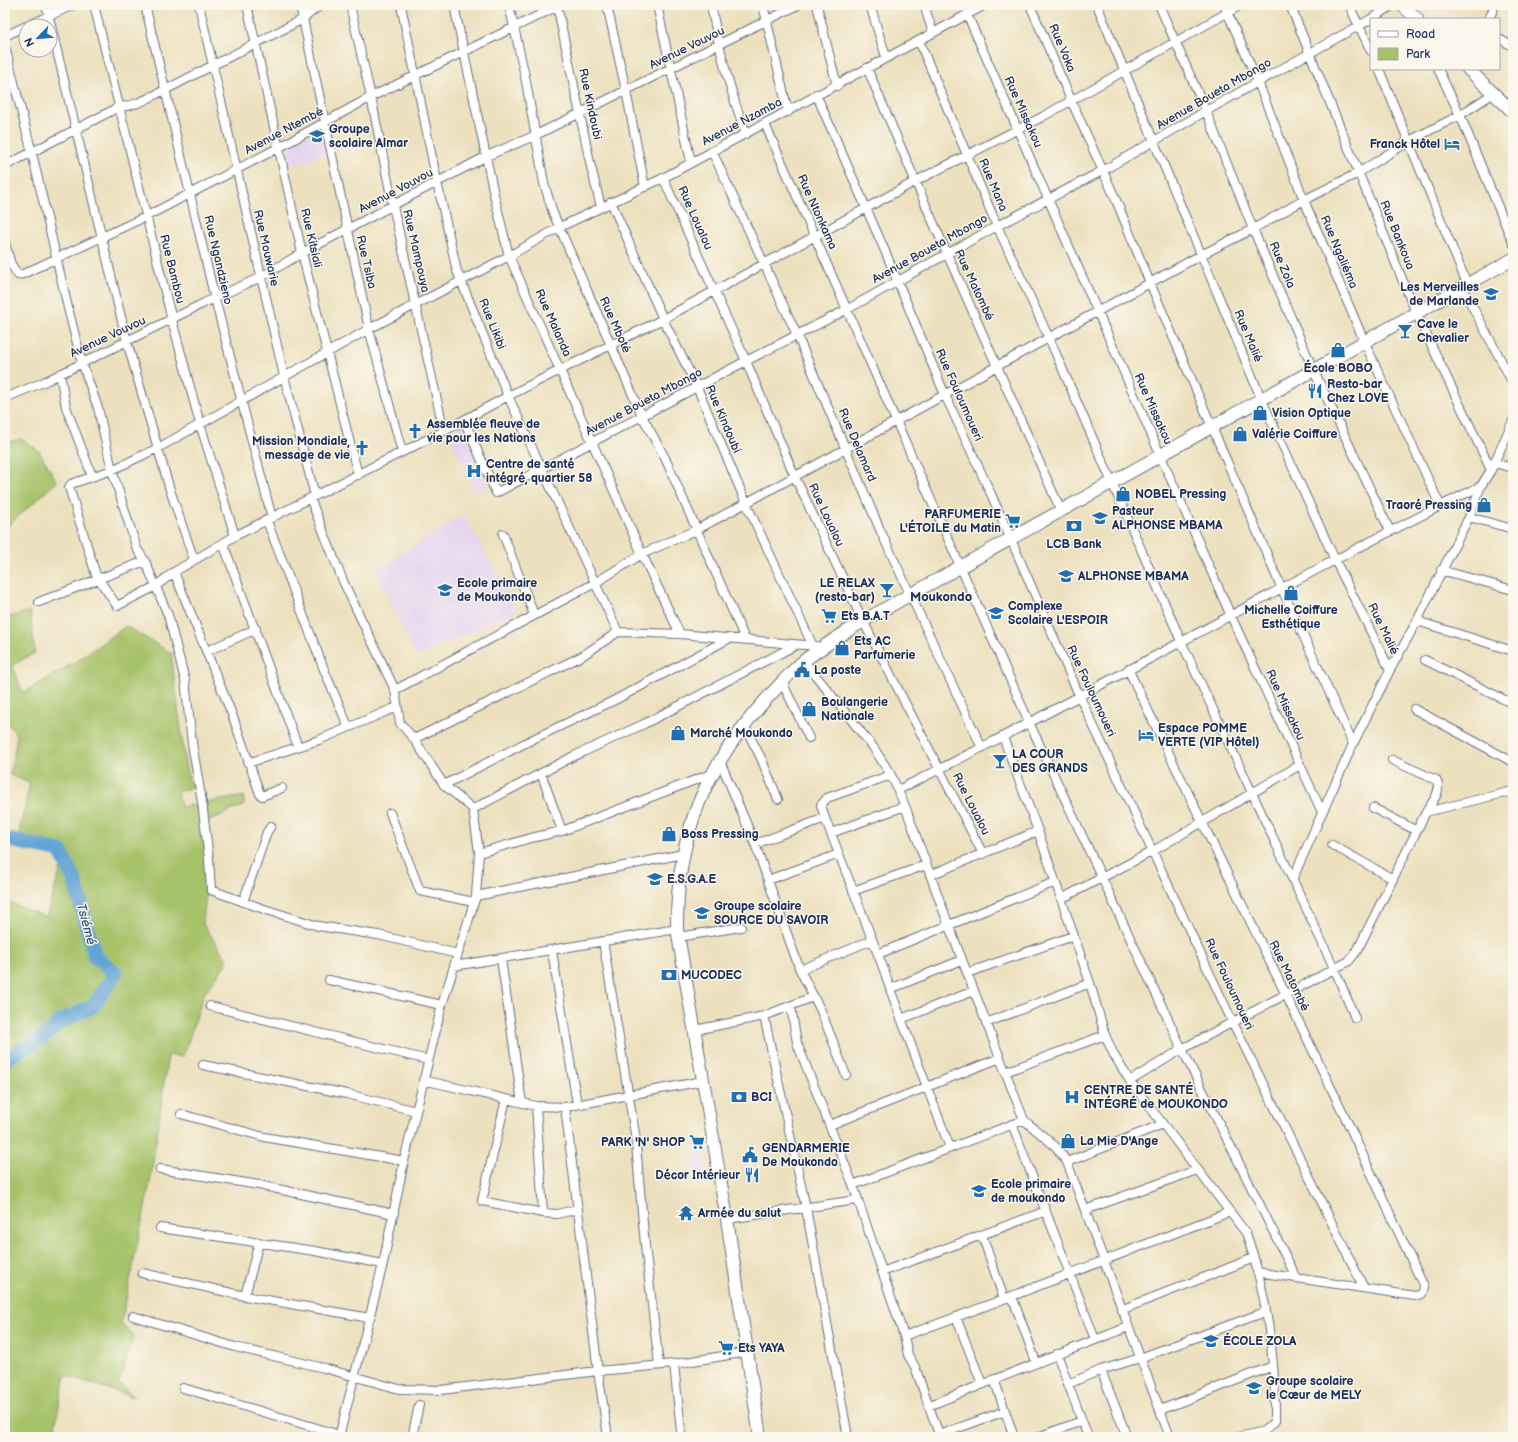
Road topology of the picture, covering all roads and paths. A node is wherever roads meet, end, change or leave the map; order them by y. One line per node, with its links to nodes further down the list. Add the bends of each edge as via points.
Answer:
1 (46, 5): 34 (street)
2 (72, 5): 34 (street)
3 (94, 5): 74 (street, Rue Bambou)
4 (146, 5): 68 (street, Rue Ngandzieno)
5 (199, 5): 58 (street, Rue Mouwarie)
6 (248, 5): 50 (street, Rue Kitsiali)
7 (300, 5): 39 (street, Rue Tsiba)
8 (320, 5): 39 (street)
9 (350, 5): 72 (street, Rue Mampouya)
10 (401, 5): 65 (street, Rue Likibi)
11 (454, 5): 55 (street, Rue Malanda)
12 (509, 5): 43 (street, Rue Mboté)
13 (558, 5): 43 (street, Avenue Ntembé); 78 (street, Rue Kindoubi)
14 (607, 5): 69 (street)
15 (657, 5): 60 (street)
16 (711, 5): 51 (street)
17 (763, 5): 41 (street)
18 (798, 5): 41 (street, Avenue Vouvou)
19 (817, 5): 67 (street)
20 (870, 5): 57 (street)
21 (924, 5): 45 (street)
22 (1030, 5): 73 (street, Rue Voka)
23 (1097, 5): 61 (street, Rue Malié)
24 (1159, 5): 49 (street, Rue Zola)
25 (1241, 5): 32 (street)
26 (1290, 5): 56 (street, Rue Bankoua)
27 (1349, 5): 42 (street)
28 (1393, 5): 36 (street, Avenue Boueta Mbongo)
29 (1402, 5): 37 (main road)
30 (1495, 5): 38 (street)
31 (980, 6): 33 (street, Avenue Nzamba)
32 (1225, 9): 49 (street); 66 (street, Rue Ngaliéma)
33 (967, 14): 45 (street, Avenue Nzamba); 83 (street, Rue Missakou)
34 (49, 16): 35 (street); 82 (street)
35 (44, 18)
36 (1373, 18)
37 (1415, 18)
38 (1489, 18)
39 (303, 19): 50 (street); 80 (street, Rue Tsiba)
40 (1370, 20): 42 (street, Avenue Boueta Mbongo)
41 (767, 22): 51 (street, Avenue Vouvou); 76 (street)
42 (1359, 25): 54 (street); 56 (street, Avenue Boueta Mbongo)
43 (514, 28): 55 (street, Avenue Ntembé); 85 (street, Rue Mboté, via 525,76)
44 (18, 30): 46 (street)
45 (933, 33): 48 (street, Avenue Nzamba)
46 (5, 36)
47 (1500, 40): 52 (street)
48 (919, 41): 57 (street, Avenue Nzamba); 91 (street, Rue Mana)
49 (1175, 42): 61 (street); 75 (street, Rue Zola)
50 (256, 43): 58 (street); 88 (street, Rue Kitsiali)
51 (718, 46): 60 (street, Avenue Vouvou); 84 (street, via 729,89)
52 (1513, 46)
53 (5, 47): 90 (street)
54 (1370, 50)
55 (464, 53): 65 (street, Avenue Ntembé); 92 (street, Rue Malanda)
56 (1310, 53): 66 (street, Avenue Boueta Mbongo); 97 (street, Rue Bankoua)
57 (886, 57): 59 (street, Avenue Nzamba)
58 (214, 64): 68 (street); 95 (street, Rue Mouwarie)
59 (867, 68): 67 (street, Avenue Nzamba); 99 (street, Rue Matombé)
60 (671, 69): 69 (street, Avenue Vouvou); 93 (street)
61 (1124, 70): 73 (street); 86 (street, Rue Malié)
62 (1379, 70): 87 (street)
63 (1438, 70): 79 (street)
64 (1469, 70): 70 (main road)
65 (416, 76): 72 (street, Avenue Ntembé); 100 (street, Rue Likibi)
66 (1258, 82): 75 (street, Avenue Boueta Mbongo); 104 (street, Rue Ngaliéma)
67 (836, 86): 71 (street, Avenue Nzamba)
68 (165, 90): 74 (street, via 134,106); 102 (street, Rue Ngandzieno)
69 (626, 91): 78 (street, Avenue Vouvou); 101 (street)
70 (1494, 93): 77 (main road); 79 (street)
71 (816, 94): 76 (street, Avenue Nzamba); 108 (street, Rue Fouloumoueri)
72 (371, 97): 80 (street, Avenue Ntembé); 106 (street, Rue Mampouya)
73 (1071, 100): 83 (street); 96 (street, Rue Voka)
74 (119, 107): 82 (street); 109 (street, Rue Bambou)
75 (1206, 111): 86 (street, Avenue Boueta Mbongo); 112 (street, Rue Zola)
76 (788, 112): 81 (street, Avenue Nzamba)
77 (1513, 112)
78 (580, 114): 85 (street, Avenue Vouvou); 107 (street, Rue Kindoubi)
79 (1460, 115): 87 (street); 117 (street)
80 (326, 122): 88 (street, Avenue Ntembé); 113 (street, Rue Tsiba)
81 (765, 124): 84 (street, Avenue Nzamba); 115 (street, Rue Ntonkama)
82 (75, 129): 90 (street); 114 (street)
83 (1018, 129): 91 (street); 103 (street, Rue Missakou)
84 (746, 134): 89 (street, Avenue Nzamba)
85 (534, 136): 92 (street, Avenue Vouvou); 111 (street, Rue Mboté, via 544,183)
86 (1155, 141): 96 (street, Avenue Boueta Mbongo); 120 (street, Rue Malié)
87 (1409, 141): 97 (street); 129 (street)
88 (278, 148): 95 (street, Avenue Ntembé); 118 (street, Rue Kitsiali)
89 (712, 151): 93 (street, Avenue Nzamba); 124 (street, Rue Delamard)
90 (32, 153): 94 (street); 122 (street)
91 (967, 155): 99 (street); 110 (street, Rue Mana)
92 (487, 156): 100 (street, Avenue Vouvou); 121 (street, Rue Malanda)
93 (691, 162): 98 (street, Avenue Nzamba)
94 (5, 166)
95 (236, 170): 102 (street, Avenue Ntembé); 125 (street, Rue Mouwarie)
96 (1104, 170): 103 (street, Avenue Boueta Mbongo); 128 (street, Rue Voka)
97 (1358, 173): 104 (street); 135 (street, Rue Bankoua)
98 (664, 178): 101 (street, Avenue Nzamba); 130 (street, Rue Loualou)
99 (916, 181): 108 (street); 119 (street, Rue Matombé)
100 (436, 182): 106 (street, Avenue Vouvou); 126 (street, Rue Likibi)
101 (645, 187): 105 (street, Avenue Nzamba)
102 (190, 194): 109 (street, Avenue Ntembé); 131 (street, Rue Ngandzieno)
103 (1048, 199): 110 (street, Avenue Boueta Mbongo); 134 (street, Rue Missakou)
104 (1304, 200): 112 (street); 141 (street, Rue Ngaliéma)
105 (611, 202): 107 (street, Avenue Nzamba); 136 (street, Rue Kindoubi)
106 (393, 206): 113 (street, Avenue Vouvou); 132 (street, Rue Mampouya)
107 (601, 207): 111 (street, Avenue Nzamba)
108 (866, 209): 115 (street); 127 (street, Rue Fouloumoueri)
109 (147, 216): 114 (street, Avenue Ntembé); 137 (street, Rue Bambou)
110 (997, 226): 119 (street, Avenue Boueta Mbongo); 140 (street, Rue Mana)
111 (558, 228): 121 (street, Avenue Nzamba); 143 (street, Rue Mboté)
112 (1253, 229): 120 (street); 148 (street, Rue Zola)
113 (347, 230): 118 (street, Avenue Vouvou); 138 (street, Rue Tsiba)
114 (102, 236): 122 (street, Avenue Ntembé); 142 (street)
115 (816, 237): 124 (street); 133 (street, Rue Ntonkama)
116 (5, 243): 122 (street, Avenue Ntembé, via 18,275)
117 (1513, 244)
118 (302, 253): 125 (street, Avenue Vouvou); 144 (street, Rue Kitsiali)
119 (947, 255): 127 (street, Avenue Boueta Mbongo); 147 (street, Rue Matombé)
120 (1201, 255): 128 (street); 157 (street, Rue Malié)
121 (509, 256): 126 (street, Avenue Nzamba); 149 (street, Rue Malanda)
122 (57, 258): 146 (street)
123 (1513, 259): 129 (main road)
124 (764, 264): 130 (street); 139 (street, Rue Delamard)
125 (261, 277): 131 (street, Avenue Vouvou); 151 (street, Rue Mouwarie)
126 (461, 281): 132 (street, Avenue Nzamba); 155 (street, Rue Likibi)
127 (897, 282): 133 (street, Avenue Boueta Mbongo); 154 (street, Rue Fouloumoueri)
128 (1150, 283): 134 (street); 164 (street, Rue Voka)
129 (1464, 286): 135 (main road); 152 (street)
130 (715, 290): 136 (street); 145 (street, Rue Loualou)
131 (215, 299): 137 (street, Avenue Vouvou); 158 (street, Rue Ngandzieno)
132 (416, 305): 138 (street, Avenue Nzamba); 165 (street, Rue Mampouya)
133 (846, 310): 139 (street, Avenue Boueta Mbongo); 161 (street, Rue Ntonkama)
134 (1097, 312): 140 (street); 170 (street, Rue Missakou)
135 (1416, 313): 141 (main road); 171 (street, Rue Bankoua)
136 (663, 319): 143 (street); 153 (street, Rue Kindoubi)
137 (172, 320): 142 (street, Avenue Vouvou); 163 (street, Rue Bambou)
138 (369, 329): 144 (street, Avenue Nzamba); 169 (street, Rue Tsiba)
139 (797, 335): 145 (street, Avenue Boueta Mbongo); 168 (street, Rue Delamard)
140 (1049, 338): 147 (street); 178 (street, Rue Mana)
141 (1364, 341): 148 (main road); 182 (street, Rue Ngaliéma)
142 (127, 342): 146 (street, Avenue Vouvou); 167 (street)
143 (611, 345): 149 (street); 159 (street, Rue Mboté)
144 (327, 353): 151 (street, Avenue Nzamba); 175 (street, Rue Kitsiali)
145 (746, 361): 153 (street, Avenue Boueta Mbongo); 177 (street, Rue Loualou)
146 (82, 363): 150 (street, Avenue Vouvou); 173 (street, via 98,408)
147 (997, 367): 154 (street); 183 (street, Rue Matombé)
148 (1313, 369): 157 (main road); 188 (street, Rue Zola)
149 (561, 370): 155 (street); 166 (street, Rue Malanda)
150 (60, 374): 156 (street, Avenue Vouvou); 176 (street, via 66,407)
151 (284, 376): 158 (street, Avenue Nzamba); 180 (street, Rue Mouwarie)
152 (1513, 383)
153 (697, 388): 159 (street, Avenue Boueta Mbongo); 181 (street, Rue Kindoubi)
154 (945, 395): 161 (street); 191 (street, Rue Fouloumoueri)
155 (508, 396): 160 (street); 174 (street, Rue Likibi)
156 (5, 398)
157 (1261, 398): 164 (main road); 195 (street, Rue Malié)
158 (241, 400): 163 (street, Avenue Nzamba); 185 (street, Rue Ngandzieno)
159 (642, 416): 166 (street, Avenue Boueta Mbongo); 187 (street, Rue Mboté, via 665,458)
160 (464, 420): 165 (street); 174 (street, Avenue Boueta Mbongo, via 496,493)
161 (895, 421): 168 (street); 197 (street, Rue Ntonkama)
162 (1513, 421): 171 (street)
163 (200, 424): 167 (street, Avenue Nzamba); 190 (street, Rue Bambou)
164 (1212, 427): 170 (main road); 203 (street, Rue Voka)
165 (444, 431): 169 (street)
166 (592, 442): 174 (street, Avenue Boueta Mbongo); 193 (street, Rue Malanda)
167 (158, 448): 173 (street, Avenue Nzamba); 194 (street)
168 (846, 449): 177 (street); 205 (street, Rue Delamard, via 881,532)
169 (402, 452): 175 (street)
170 (1160, 456): 178 (main road); 207 (street, Rue Missakou)
171 (1492, 467): 172 (street); 179 (street)
172 (1513, 468)
173 (112, 470): 176 (street, Avenue Nzamba); 196 (street, via 138,549)
174 (542, 470): 201 (street, Rue Likibi)
175 (358, 475): 180 (street)
176 (92, 476): 200 (street, Avenue Nzamba, via 69,487)
177 (795, 477): 181 (street); 209 (street, Rue Loualou)
178 (1111, 483): 183 (main road); 216 (street, Rue Mana)
179 (1481, 486): 182 (street); 184 (street)
180 (313, 497): 185 (street); 226 (street, Rue Mouwarie, via 343,581)
181 (746, 503): 187 (street); 218 (street, Rue Kindoubi)
182 (1440, 505): 188 (street)
183 (1061, 511): 191 (main road)
184 (1469, 516): 186 (street); 198 (street)
185 (270, 520): 190 (street); 233 (street, Rue Ngandzieno, via 325,672)
186 (1513, 529)
187 (696, 530): 193 (street); 215 (street, Rue Mboté)
188 (1390, 531): 195 (street)
189 (502, 534): 208 (street)
190 (235, 536): 192 (street)
191 (1010, 540): 197 (main road); 227 (street, Rue Fouloumoueri)
192 (223, 544): 194 (street); 211 (street)
193 (642, 554): 201 (street); 213 (street, Rue Malanda)
194 (194, 560): 199 (street)
195 (1335, 560): 203 (street); 224 (street, Rue Malié)
196 (145, 561): 200 (street); 202 (street)
197 (960, 568): 205 (main road); 231 (street, Rue Ntonkama)
198 (1441, 570): 204 (street); 210 (street)
199 (174, 572): 202 (street); 220 (street)
200 (99, 580): 202 (street, via 117,606); 206 (street)
201 (595, 583): 208 (street); 212 (street, Rue Likibi)
202 (156, 586): 285 (street, via 168,615 185,680 210,859 210,888 214,892)
203 (1281, 587): 207 (street); 237 (street, Rue Voka)
204 (1513, 590)
205 (911, 594): 209 (main road); 239 (street, Rue Delamard)
206 (39, 602)
207 (1230, 614): 216 (street); 244 (street, Rue Missakou)
208 (534, 615): 226 (street)
209 (863, 621): 218 (main road); 245 (street, Rue Loualou)
210 (1418, 621): 219 (street); 224 (street)
211 (256, 629): 220 (street); 238 (street)
212 (618, 632): 213 (street); 236 (street, via 582,656)
213 (680, 634): 214 (street)
214 (730, 638): 215 (street); 249 (street)
215 (745, 639): 217 (street)
216 (1181, 641): 223 (street); 253 (street, Rue Mana)
217 (796, 645): 218 (street); 246 (street, via 644,724)
218 (818, 647): 222 (main road)
219 (1513, 651)
220 (207, 652): 243 (street)
221 (1425, 660): 228 (street)
222 (804, 661): 225 (main road); 248 (street, via 873,747)
223 (1128, 669): 227 (street); 262 (street, Rue Matombé)
224 (1390, 670): 237 (street)
225 (782, 682): 232 (main road); 235 (street)
226 (395, 690): 229 (street, Rue Mouwarie)
227 (1079, 695): 231 (street); 270 (street, Rue Fouloumoueri)
228 (1513, 704)
229 (397, 707): 233 (street); 236 (street, Rue Mouwarie, via 400,723)
230 (1414, 709): 242 (street)
231 (1029, 722): 234 (street); 277 (street, Rue Ntonkama)
232 (744, 725): 241 (main road); 254 (street)
233 (348, 726): 238 (street)
234 (1003, 737): 239 (street); 265 (street)
235 (809, 738)
236 (414, 739): 249 (street, Rue Mouwarie)
237 (1354, 744): 258 (street)
238 (298, 747): 243 (street)
239 (982, 748): 245 (street)
240 (1392, 760): 259 (street, via 1436,780 1440,788)
241 (720, 761): 247 (main road); 268 (street)
242 (1513, 762)
243 (248, 763): 250 (street, via 261,795)
244 (1300, 766): 253 (street); 258 (street, Rue Missakou)
245 (940, 769): 251 (street); 274 (street, Rue Loualou)
246 (541, 773): 256 (street); 264 (street)
247 (711, 774): 264 (street); 272 (main road)
248 (891, 775): 251 (street); 261 (street, via 827,798 822,805)
249 (444, 785): 256 (street, Rue Mouwarie)
250 (282, 788)
251 (898, 790): 255 (street)
252 (1513, 791): 259 (street)
253 (1253, 793): 262 (street); 278 (street, Rue Mana)
254 (778, 799)
255 (905, 806): 267 (street); 275 (street)
256 (473, 808): 271 (street)
257 (1373, 808): 266 (street)
258 (1322, 812): 278 (street)
259 (1426, 812): 266 (street)
260 (390, 813): 283 (street, via 420,891)
261 (825, 818): 267 (street); 268 (street)
262 (1202, 821): 270 (street); 305 (street, Rue Matombé)
263 (271, 826): 285 (street)
264 (562, 831): 271 (street)
265 (1038, 831): 274 (street); 281 (street)
266 (1417, 831): 279 (street)
267 (831, 833): 273 (street)
268 (755, 844): 280 (street)
269 (1332, 845): 279 (street)
270 (1153, 851): 277 (street); 314 (street, Rue Fouloumoueri)
271 (479, 853): 283 (street)
272 (683, 854): 283 (street); 288 (main road, via 677,907)
273 (839, 854): 280 (street); 282 (street)
274 (983, 854): 276 (street)
275 (926, 865): 276 (street); 282 (street)
276 (930, 875): 286 (street)
277 (1102, 878): 284 (street); 317 (street, Rue Ntonkama)
278 (1293, 878): 299 (street, Rue Mana)
279 (1393, 879): 299 (street, via 1355,955)
280 (768, 880): 298 (street)
281 (1055, 882): 284 (street); 286 (street)
282 (853, 891): 290 (street)
283 (475, 899): 293 (street)
284 (1061, 899): 289 (street)
285 (243, 902): 293 (street, via 318,926 378,935)
286 (948, 926): 294 (street); 296 (street)
287 (741, 927): 288 (street)
288 (678, 933): 291 (street); 315 (main road)
289 (1073, 936): 300 (street); 302 (street)
290 (872, 940): 294 (street); 298 (street)
291 (602, 941): 292 (street); 327 (street)
292 (552, 951): 295 (street); 330 (street)
293 (458, 954): 297 (street)
294 (878, 954): 303 (street)
295 (501, 959): 297 (street); 329 (street)
296 (962, 960): 300 (street); 303 (street)
297 (454, 966): 307 (street)
298 (800, 970): 306 (street)
299 (1335, 970): 305 (street); 311 (street, Rue Mana)
300 (967, 973): 304 (street)
301 (329, 980): 307 (street)
302 (1090, 983): 313 (street); 316 (street)
303 (890, 989): 312 (street)
304 (974, 991): 312 (street); 313 (street)
305 (1285, 996): 314 (street); 365 (street, Rue Matombé, via 1347,1120 1424,1287 1422,1294 1415,1296)
306 (813, 997): 309 (street); 322 (street)
307 (442, 1005): 319 (street)
308 (210, 1006): 319 (street)
309 (791, 1007): 310 (street); 338 (street, via 797,1043)
310 (764, 1016): 315 (street); 346 (street)
311 (1355, 1018)
312 (901, 1019): 326 (street)
313 (986, 1023): 318 (street)
314 (1234, 1023): 317 (street); 365 (street, Rue Fouloumoueri)
315 (695, 1030): 325 (main road)
316 (1105, 1035): 321 (street); 324 (street)
317 (1182, 1049): 324 (street); 364 (street, Rue Ntonkama)
318 (1000, 1058): 321 (street); 326 (street)
319 (428, 1060): 323 (street)
320 (203, 1065): 333 (street, via 347,1094)
321 (1005, 1072): 335 (street)
322 (846, 1075)
323 (423, 1080): 328 (street); 333 (street)
324 (1130, 1080): 337 (street)
325 (703, 1081): 327 (street); 353 (main road)
326 (927, 1086): 338 (street); 339 (street)
327 (630, 1096): 330 (street); 382 (street)
328 (506, 1099): 329 (street); 351 (street, via 482,1199 483,1202)
329 (522, 1103): 331 (street)
330 (577, 1104): 332 (street)
331 (536, 1106): 332 (street); 351 (street)
332 (565, 1107): 347 (street)
333 (416, 1111): 340 (street)
334 (181, 1114): 340 (street, via 264,1137)
335 (1024, 1120): 336 (street); 341 (street, via 1056,1146)
336 (1012, 1124): 339 (street); 349 (street)
337 (1163, 1124): 341 (street); 343 (street)
338 (830, 1125): 344 (street)
339 (950, 1148): 344 (street)
340 (404, 1161): 352 (street)
341 (1067, 1162): 348 (street)
342 (160, 1169): 352 (street, via 259,1185)
343 (1198, 1170): 348 (street); 350 (street)
344 (853, 1185): 345 (street)
345 (858, 1200): 346 (street); 360 (street)
346 (806, 1208): 353 (street); 403 (street)
347 (578, 1209): 351 (street, via 558,1214); 385 (street)
348 (1085, 1210): 358 (street)
349 (1046, 1211): 355 (street); 362 (street)
350 (1230, 1212): 357 (street, via 1246,1233); 358 (street)
351 (543, 1213)
352 (394, 1214): 359 (street)
353 (727, 1219): 377 (main road)
354 (160, 1228): 356 (street)
355 (982, 1235): 360 (street); 368 (street)
356 (259, 1242): 359 (street); 366 (street)
357 (1254, 1258): 361 (street); 369 (street)
358 (1103, 1260): 362 (street); 369 (street)
359 (383, 1264): 373 (street)
360 (882, 1272): 375 (street)
361 (1257, 1272): 364 (street); 370 (street)
362 (1070, 1273): 367 (street); 376 (street)
363 (142, 1274): 366 (street)
364 (1296, 1279): 365 (street)
365 (1364, 1288)
366 (245, 1296): 373 (street)
367 (1012, 1296): 368 (street); 380 (street)
368 (1004, 1299): 372 (street)
369 (1121, 1310): 374 (street)
370 (1266, 1312): 379 (street); 383 (street, via 1271,1335)
371 (132, 1316): 386 (street, via 235,1347)
372 (956, 1317): 375 (street); 388 (street)
373 (370, 1318): 386 (street)
374 (1128, 1327): 376 (street); 379 (street)
375 (904, 1336): 392 (street, via 908,1355 915,1367)
376 (1095, 1340): 378 (street)
377 (747, 1352): 381 (street); 402 (main road)
378 (1057, 1354): 380 (street); 389 (street)
379 (1140, 1358): 384 (street); 393 (street)
380 (1036, 1362): 387 (street)
381 (674, 1364): 382 (street); 396 (street)
382 (659, 1365): 385 (street)
383 (1272, 1366): 393 (street); 397 (street, via 1275,1421)
384 (1101, 1370): 389 (street); 407 (street)
385 (598, 1371): 386 (street, via 420,1391 399,1389); 401 (street)
386 (354, 1376): 398 (street)
387 (994, 1379): 388 (street); 394 (street)
388 (982, 1384): 392 (street)
389 (1068, 1384): 395 (street)
390 (183, 1388): 398 (street)
391 (419, 1405): 400 (street)
392 (928, 1406): 399 (street)
393 (1160, 1410): 408 (street)
394 (1005, 1411): 399 (street); 404 (street)
395 (1082, 1421): 405 (street); 406 (street)
396 (681, 1431)
397 (1262, 1434): 409 (street)
398 (340, 1436)
399 (940, 1436)
400 (412, 1437)
401 (608, 1437)
402 (760, 1437)
403 (848, 1437)
404 (1014, 1437)
405 (1038, 1437)
406 (1088, 1437)
407 (1127, 1437)
408 (1170, 1437)
409 (1239, 1437)

